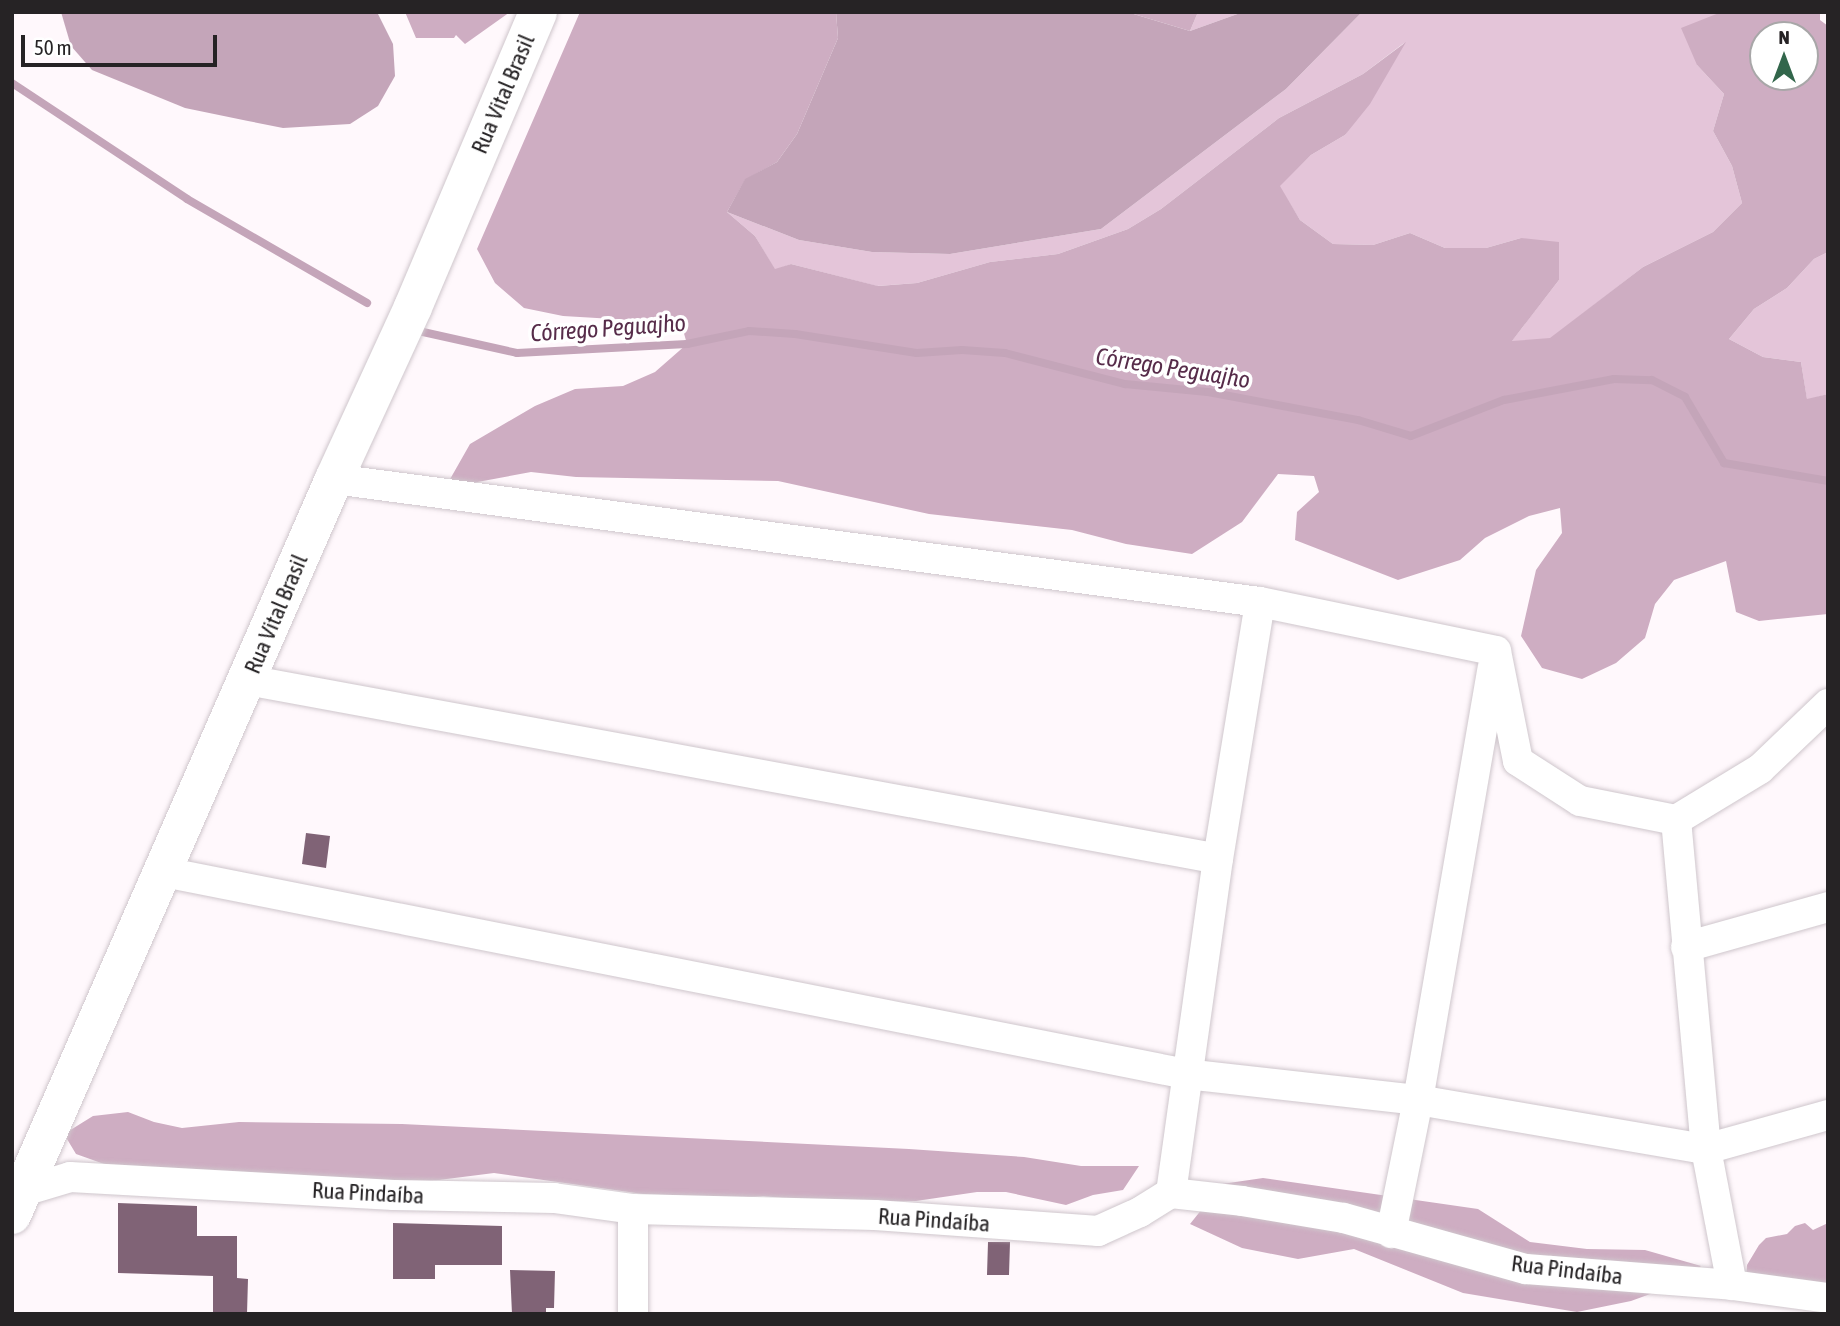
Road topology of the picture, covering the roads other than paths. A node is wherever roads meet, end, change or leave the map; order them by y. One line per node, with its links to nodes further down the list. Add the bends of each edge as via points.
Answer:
1 (538, 12): 2 (main road, Rua Vital Brasil, via 393,353)
2 (334, 479): 3 (street); 5 (main road, Rua Vital Brasil)
3 (1260, 602): 4 (street); 8 (street)
4 (1496, 651): 7 (street, via 1518,761 1580,801); 13 (street)
5 (247, 680): 8 (street); 9 (main road, Rua Vital Brasil)
6 (1828, 704): 7 (street, via 1760,769)
7 (1676, 820): 11 (street)
8 (1218, 859): 12 (street)
9 (164, 872): 12 (street); 17 (main road, Rua Vital Brasil)
10 (1828, 907): 11 (street)
11 (1686, 947): 15 (street)
12 (1186, 1074): 13 (street); 16 (street)
13 (1418, 1100): 15 (street); 19 (street)
14 (1828, 1115): 15 (street)
15 (1706, 1149): 20 (street)
16 (1171, 1193): 18 (street, Rua Pindaíba, via 1098,1231 875,1215); 19 (street, Rua Pindaíba, via 1344,1218)
17 (18, 1203): 18 (street, Rua Pindaíba, via 70,1177 394,1195 554,1198)
18 (634, 1209): 22 (street)
19 (1391, 1233): 20 (street, Rua Pindaíba, via 1526,1269)
20 (1732, 1285): 21 (street, Rua Pindaíba)
21 (1828, 1298)
22 (633, 1314)

